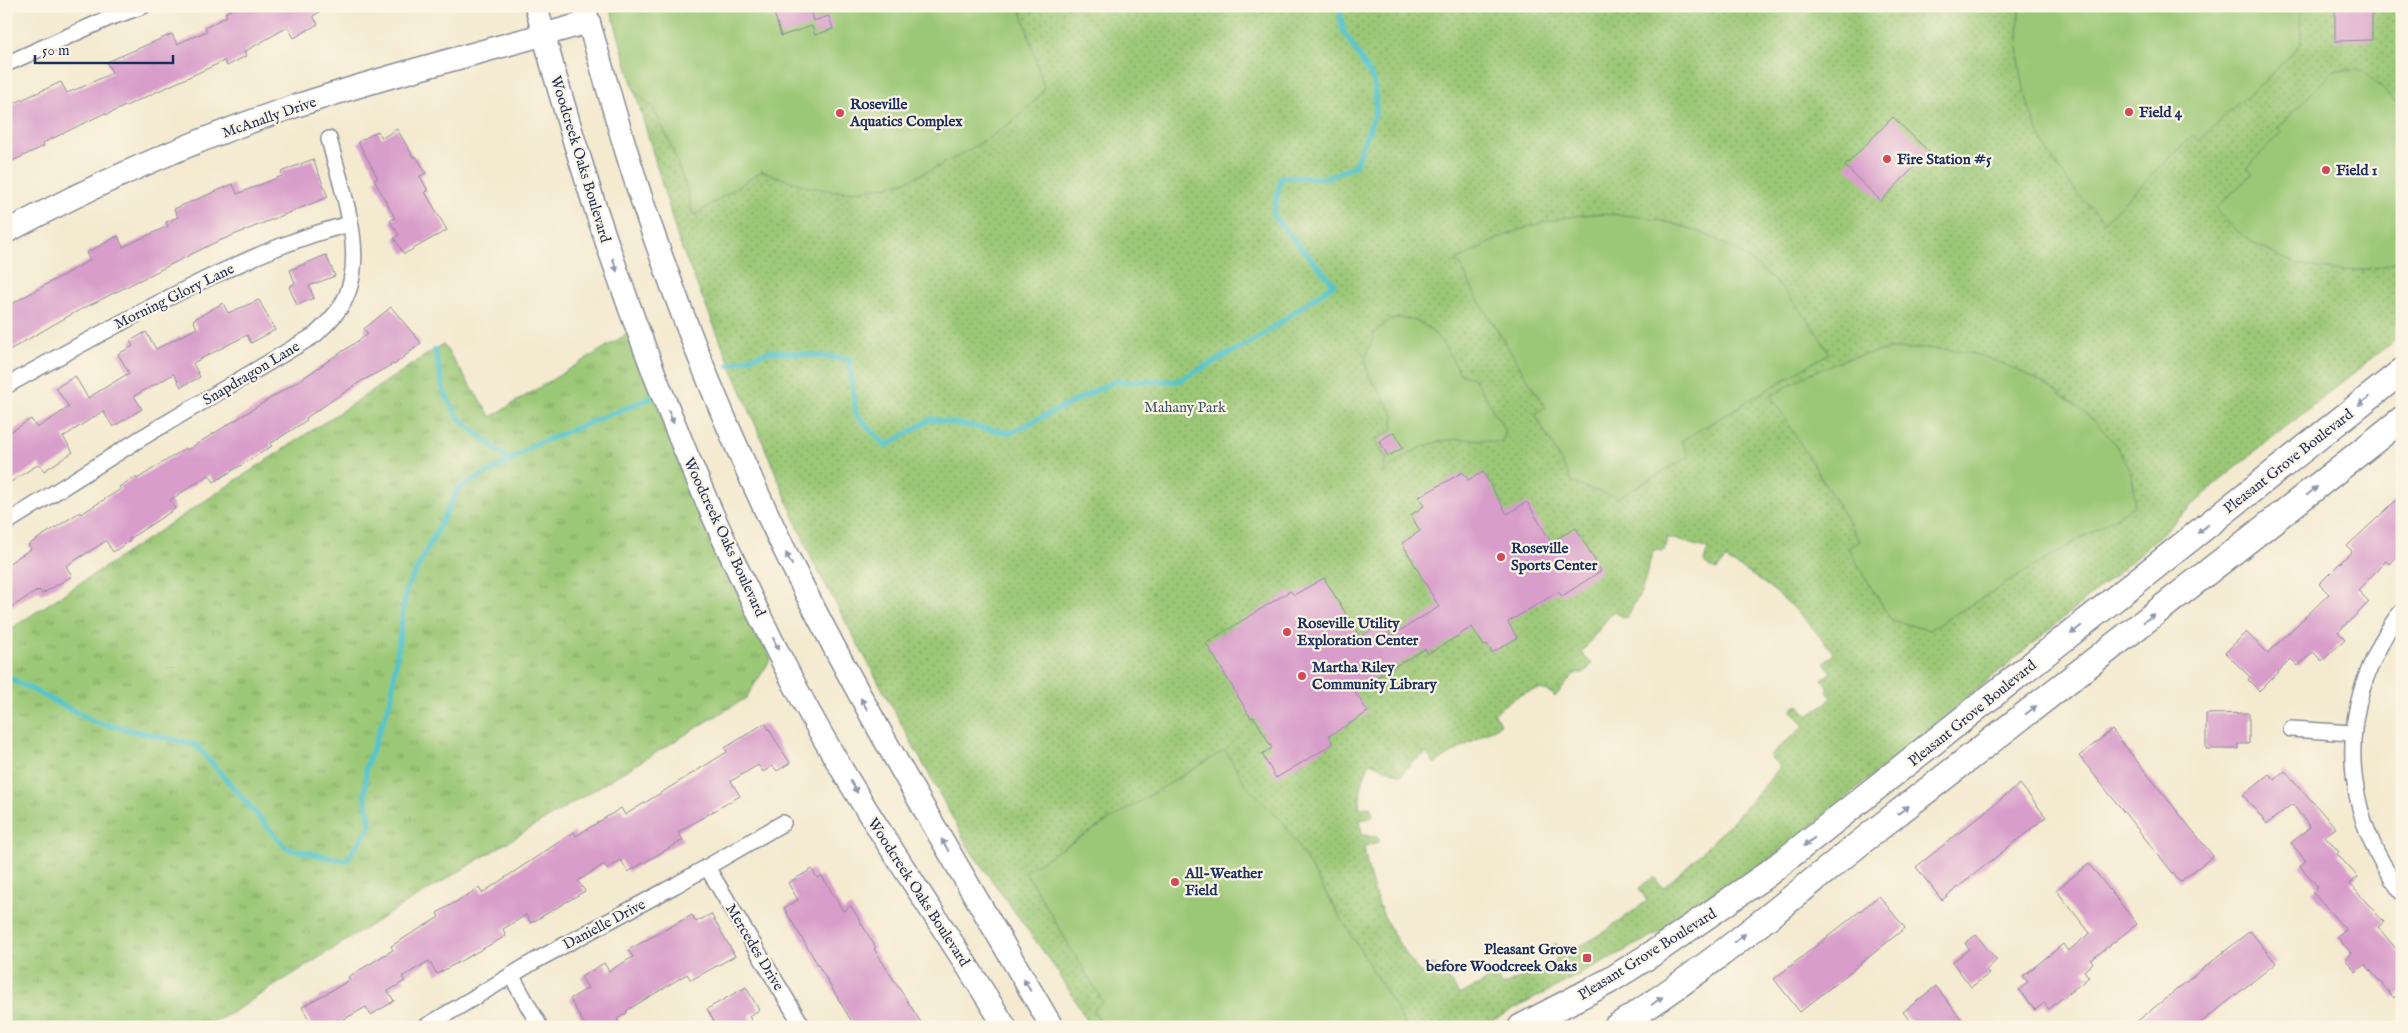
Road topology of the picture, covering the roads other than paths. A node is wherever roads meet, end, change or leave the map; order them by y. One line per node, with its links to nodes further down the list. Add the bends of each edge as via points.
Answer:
1 (143, 6): 5 (street, via 108,18)
2 (536, 6): 4 (main road, Woodcreek Oaks Boulevard)
3 (586, 14): 4 (main road, McAnally Drive); 25 (main road, one-way to 3, via 846,674 785,550 724,412 659,250)
4 (544, 34): 8 (main road, McAnally Drive, via 389,78 255,121 129,171); 24 (main road, Woodcreek Oaks Boulevard, one-way to 24, via 590,189 646,356 733,556 807,707 870,815)
5 (6, 64)
6 (329, 139): 7 (street, Snapdragon Lane)
7 (350, 224): 10 (street, Morning Glory Lane, via 322,230 231,267 103,331); 12 (street, Snapdragon Lane, via 355,254 350,286 343,304 315,335)
8 (6, 232)
9 (2402, 371): 19 (main road, Pleasant Grove Boulevard, one-way to 19, via 1821,833)
10 (6, 386)
11 (2402, 419): 28 (main road, one-way to 11, via 1703,969 1864,839)
12 (6, 523)
13 (2402, 611): 15 (street, via 2369,669)
14 (2291, 729): 15 (street)
15 (2352, 733): 18 (street, via 2353,769 2364,824 2375,850)
16 (783, 823): 17 (street, Danielle Drive)
17 (707, 867): 20 (street, Danielle Drive); 23 (street, Mercedes Drive)
18 (2402, 893)
19 (1656, 952): 26 (main road, Pleasant Grove Boulevard); 27 (main road, via 1606,997)
20 (511, 975): 21 (street, Danielle Drive); 22 (street)
21 (425, 1027)
22 (540, 1027)
23 (803, 1027)
24 (1005, 1027)
25 (1052, 1027)
26 (1521, 1027)
27 (1557, 1027)
28 (1616, 1027)

